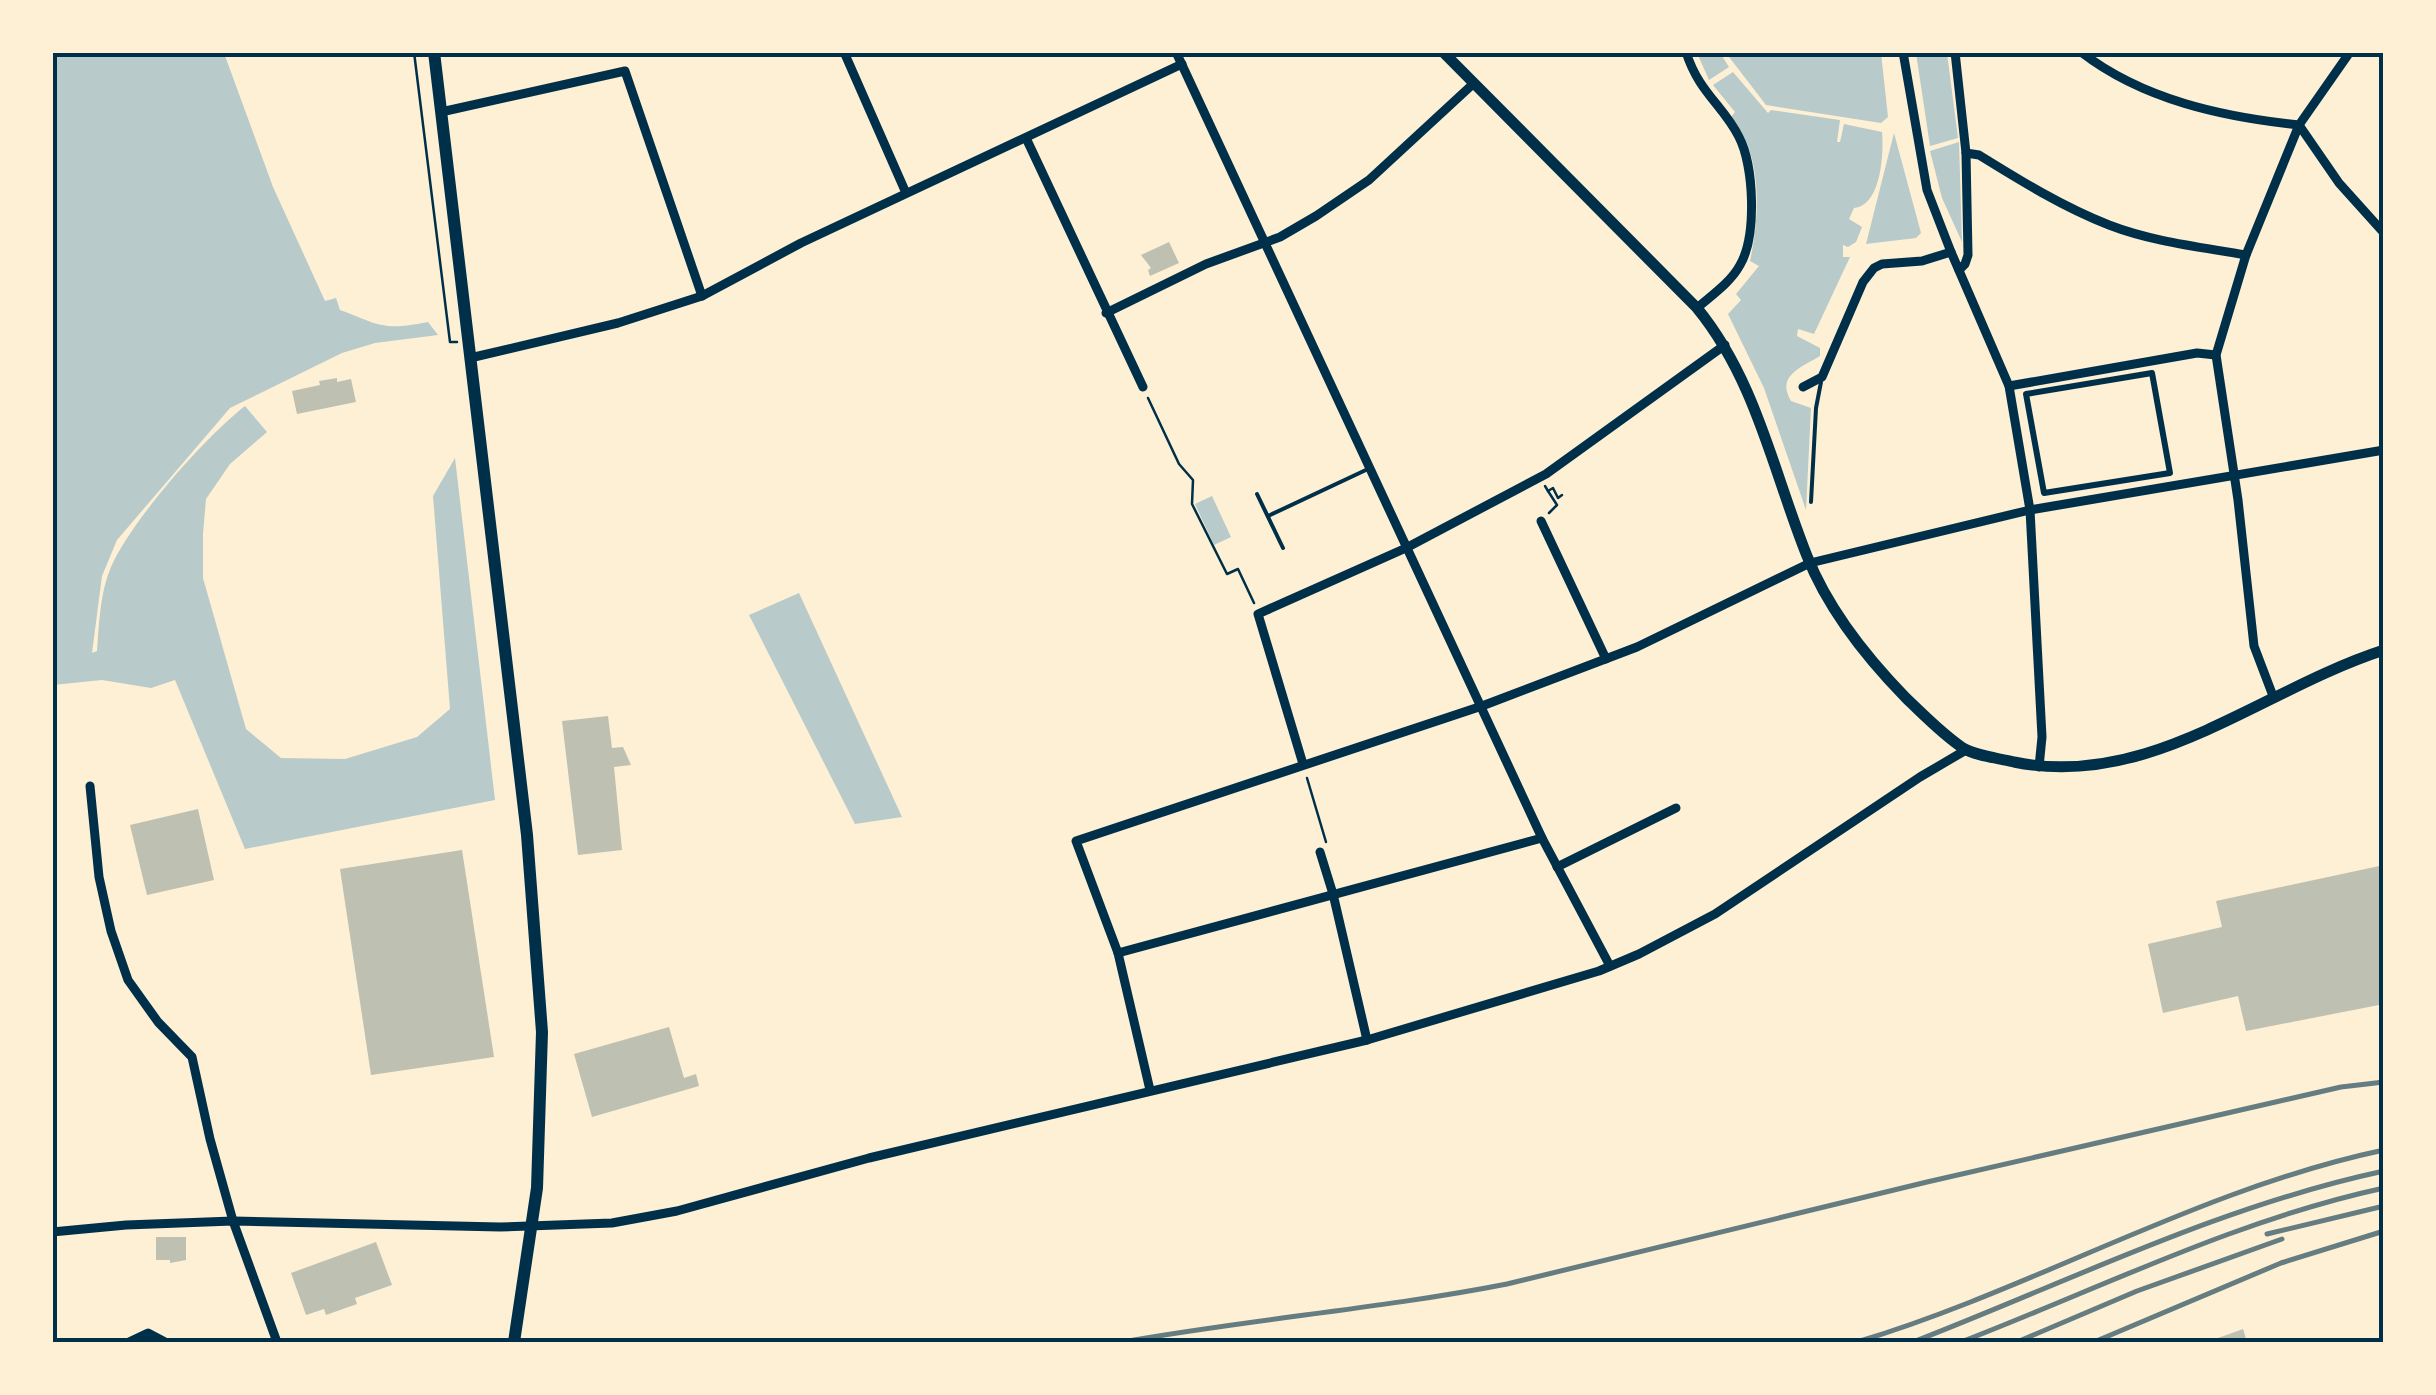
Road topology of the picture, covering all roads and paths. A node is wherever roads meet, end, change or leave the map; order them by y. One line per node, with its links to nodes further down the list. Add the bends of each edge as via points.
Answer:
1 (414, 52): 26 (path)
2 (434, 52): 13 (main road)
3 (844, 52): 17 (street)
4 (1176, 52): 11 (street)
5 (1686, 52): 24 (street, via 1741,140 1750,185 1745,255)
6 (1903, 52): 20 (street, via 1924,176)
7 (1954, 52): 16 (street)
8 (2081, 52): 14 (street, via 2159,95 2243,119)
9 (2350, 52): 14 (street)
10 (1450, 55): 12 (street)
11 (1182, 64): 15 (street); 19 (street)
12 (1473, 84): 19 (street, via 1369,180); 24 (street)
13 (441, 112): 23 (street, via 625,72); 29 (main road)
14 (2299, 125): 18 (street); 21 (street)
15 (1026, 138): 17 (street); 25 (street)
16 (1966, 153): 21 (street, via 2110,225); 22 (street, via 1968,255)
17 (906, 193): 23 (street)
18 (2384, 233)
19 (1262, 244): 25 (street); 35 (street)
20 (1950, 252): 22 (street); 30 (street, via 1874,268)
21 (2246, 255): 28 (street)
22 (1959, 270): 31 (street)
23 (702, 296): 29 (street)
24 (1697, 308): 27 (street)
25 (1106, 312): 32 (street)
26 (450, 342)
27 (1724, 345): 37 (street); 48 (street, via 1766,436)
28 (2216, 355): 31 (street); 36 (street)
29 (470, 358): 68 (main road, via 536,927 543,1069)
30 (1822, 378): 33 (street); 42 (lane)
31 (2009, 386): 43 (street)
32 (1143, 387): 49 (path, via 1178,464 1193,480 1192,504 1227,574 1238,570)
33 (1803, 387)
34 (2384, 450): 36 (street)
35 (1368, 469): 44 (lane); 47 (street)
36 (2234, 476): 43 (street); 52 (street, via 2254,646)
37 (1540, 477): 38 (path); 47 (street)
38 (1548, 491): 41 (path); 45 (path, via 1557,505)
39 (2044, 493): 39 (street, via 2026,394 2152,374 2170,473)
40 (1257, 494): 44 (lane)
41 (1562, 495)
42 (1811, 502)
43 (2030, 510): 48 (street); 56 (street)
44 (1268, 516): 46 (lane)
45 (1541, 521): 51 (street)
46 (1282, 548)
47 (1406, 548): 49 (street); 53 (street)
48 (1810, 563): 51 (street); 54 (street, via 1889,681)
49 (1258, 614): 55 (street)
50 (2384, 650): 52 (street)
51 (1606, 659): 53 (street)
52 (2272, 696): 56 (street, via 2144,756)
53 (1482, 706): 55 (street); 59 (street)
54 (1966, 750): 56 (street); 64 (street, via 1715,914)
55 (1303, 764): 60 (path, via 1326,841); 63 (street, via 1076,840)
56 (2039, 767)
57 (90, 786): 67 (street, via 111,931 128,980 192,1057)
58 (1676, 808): 61 (street)
59 (1542, 838): 61 (street); 62 (street)
60 (1320, 852): 62 (street)
61 (1557, 868): 64 (street)
62 (1334, 894): 63 (street); 65 (street)
63 (1118, 953): 66 (street)
64 (1610, 966): 65 (street)
65 (1367, 1040): 66 (street)
66 (1150, 1090): 68 (street, via 676,1211)
67 (233, 1221): 68 (street); 69 (street); 72 (street)
68 (531, 1228): 73 (main road)
69 (52, 1232)
70 (129, 1342): 71 (street, via 148,1333)
71 (165, 1342)
72 (277, 1342)
73 (514, 1342)

